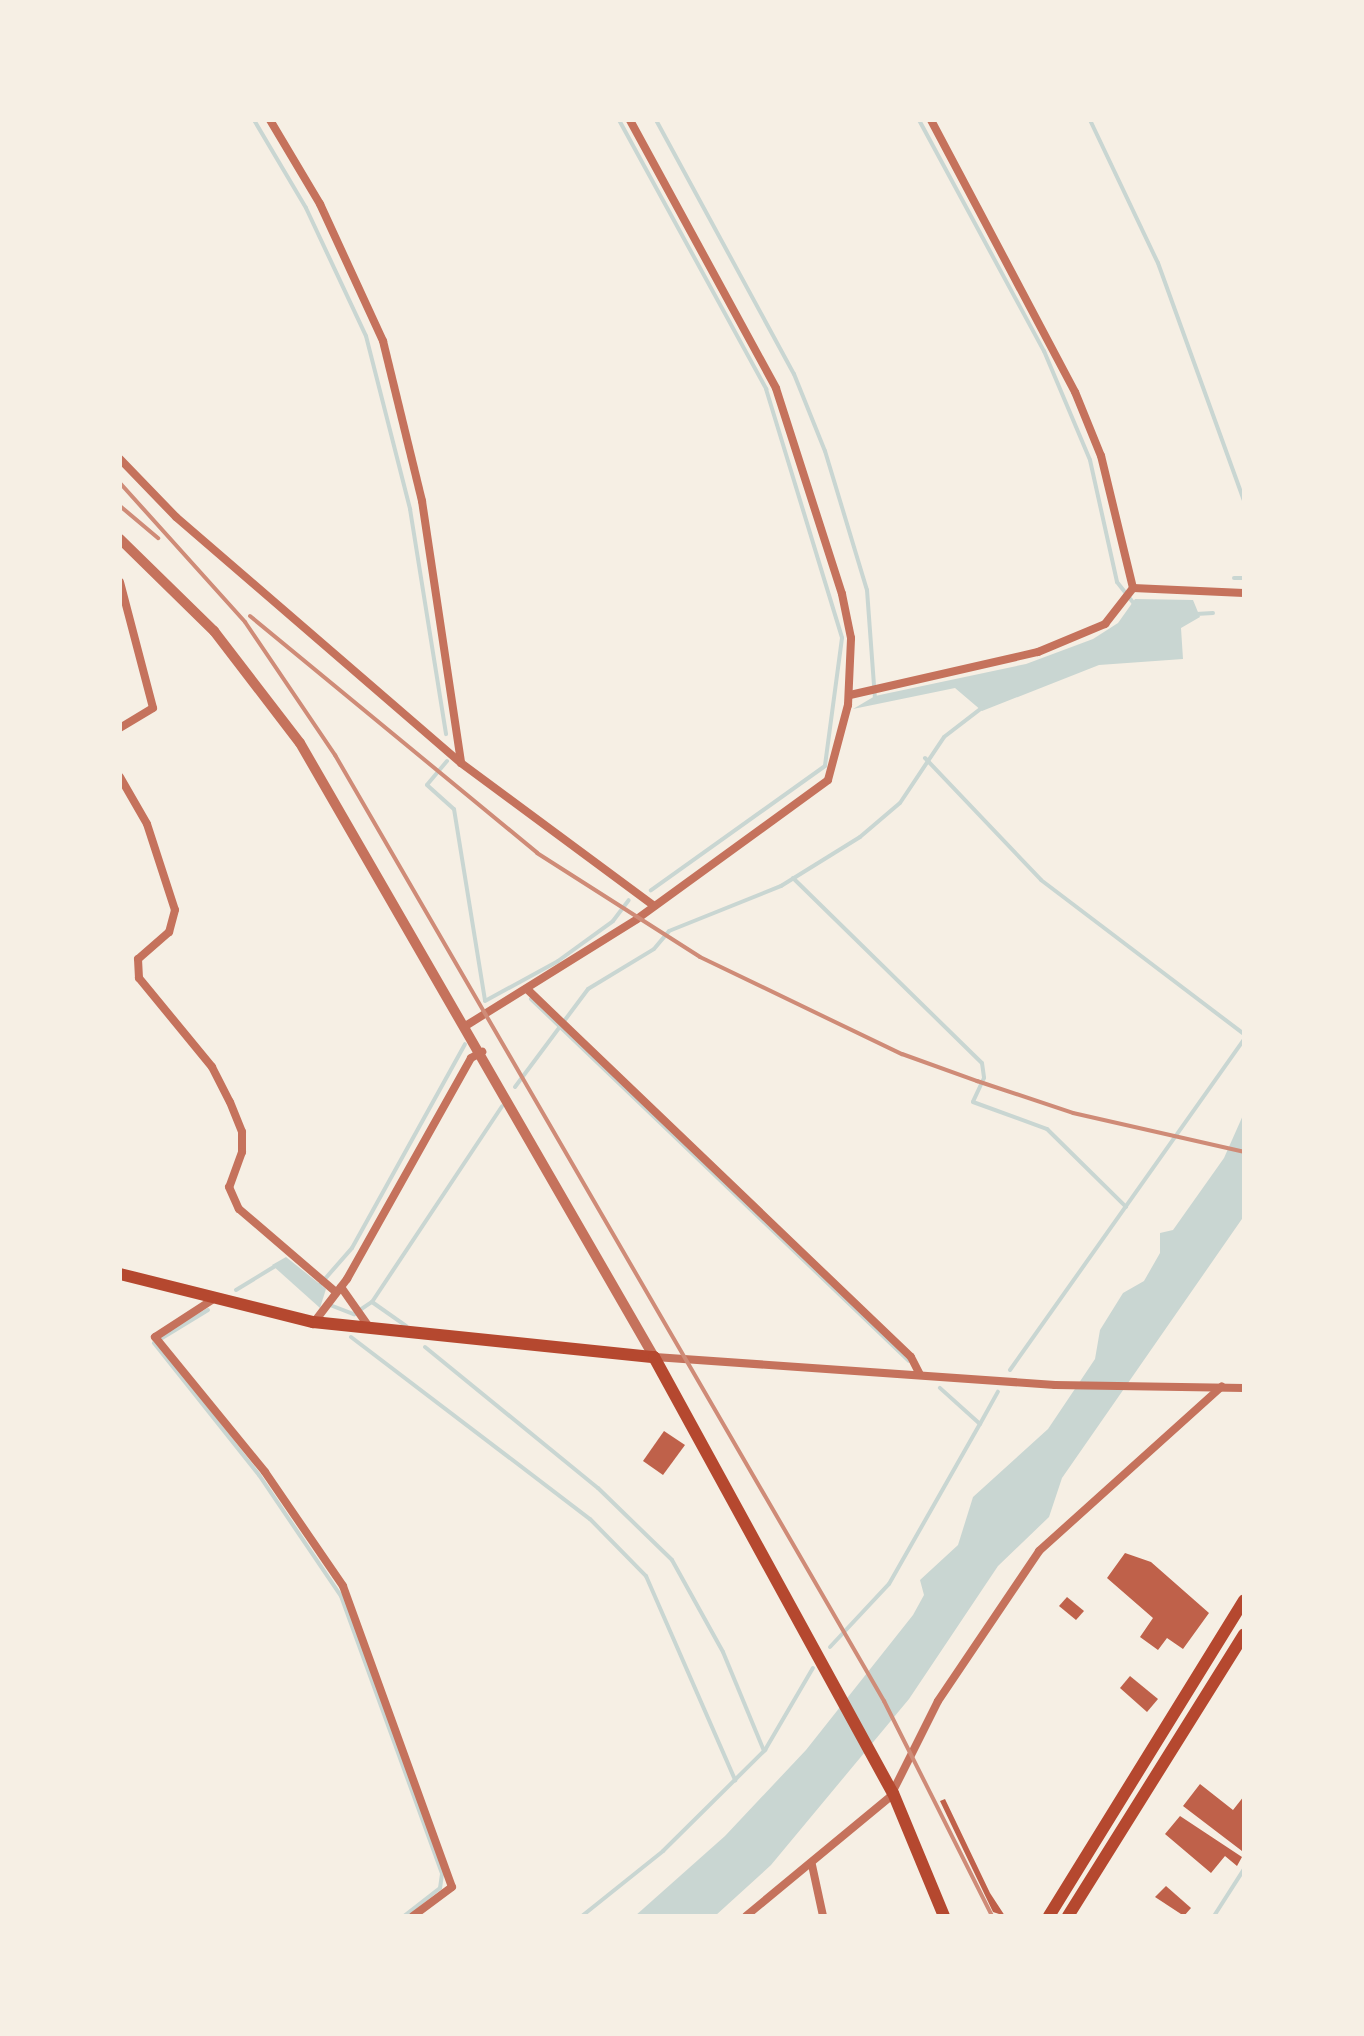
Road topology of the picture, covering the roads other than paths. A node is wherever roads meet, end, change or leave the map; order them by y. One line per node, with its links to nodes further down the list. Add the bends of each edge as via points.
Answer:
1 (270, 120): 11 (street, via 320,204 383,340 422,501)
2 (630, 120): 9 (street, via 776,388 842,594 851,638)
3 (931, 120): 7 (street, via 1076,392 1101,456)
4 (120, 459): 11 (street, via 176,517)
5 (122, 545): 15 (street, via 214,631 272,702)
6 (120, 582): 10 (street, via 154,708)
7 (1132, 589): 8 (street); 9 (street, via 1105,624 1038,652 874,690)
8 (1244, 593)
9 (848, 704): 13 (street, via 828,780)
10 (120, 728)
11 (460, 763): 13 (street)
12 (120, 778): 18 (street, via 147,824 175,910 169,932 138,959 138,978 212,1067 230,1102 242,1152 232,1196)
13 (654, 906): 14 (street)
14 (528, 990): 15 (street); 23 (street, via 912,1357)
15 (467, 1025): 16 (street)
16 (482, 1052): 18 (street, via 471,1058); 22 (street)
17 (120, 1274): 19 (main road)
18 (337, 1293): 20 (street); 21 (street, via 362,1310)
19 (212, 1300): 20 (main road); 32 (street, via 158,1341 265,1472 344,1586 452,1887)
20 (313, 1322): 21 (main road)
21 (369, 1329): 22 (main road)
22 (654, 1357): 23 (street); 30 (main road)
23 (920, 1375): 24 (street, via 1055,1385)
24 (1222, 1386): 25 (street); 30 (street, via 1039,1551 938,1701)
25 (1244, 1388)
26 (1244, 1600): 28 (main road)
27 (1244, 1634): 29 (main road)
28 (1210, 1658): 29 (main road); 36 (main road)
29 (1224, 1666): 37 (main road)
30 (890, 1788): 31 (street); 35 (main road)
31 (812, 1865): 33 (street); 34 (street)
32 (413, 1916)
33 (746, 1916)
34 (823, 1916)
35 (944, 1916)
36 (1049, 1916)
37 (1068, 1916)

